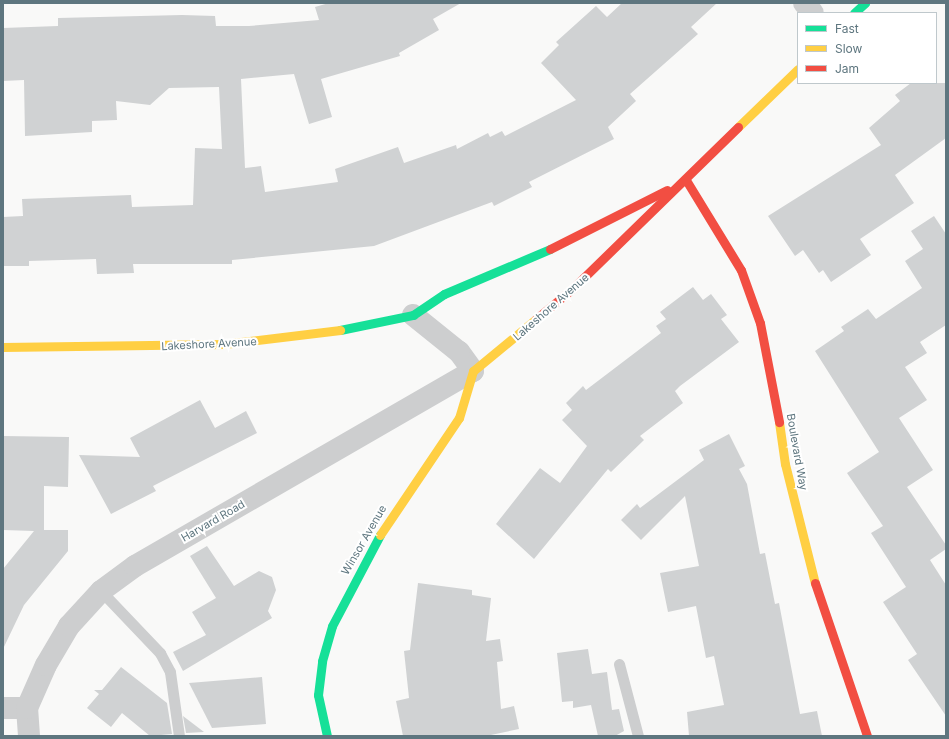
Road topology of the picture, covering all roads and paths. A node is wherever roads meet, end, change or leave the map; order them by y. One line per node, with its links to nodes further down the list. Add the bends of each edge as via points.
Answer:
1 (804, 3): 3 (street)
2 (865, 3): 4 (street)
3 (813, 12)
4 (855, 12)
5 (797, 70): 6 (street, Lakeshore Avenue)
6 (686, 180): 7 (street, Lakeshore Avenue, via 552,248 444,294); 9 (street, Lakeshore Avenue, via 572,289); 18 (street, Boulevard Way, via 741,270 760,323 775,390 784,464 804,545 828,628)
7 (412, 314): 8 (street, Lakeshore Avenue, via 302,337 232,344); 9 (street, via 459,352)
8 (3, 347)
9 (473, 372): 10 (street, Harvard Road, via 134,566); 16 (street, Winsor Avenue, via 459,418 385,525 332,626 322,661 318,695)
10 (101, 591): 13 (street, Harvard Road, via 69,626); 15 (lane, via 160,653 170,672)
11 (619, 664): 17 (lane)
12 (3, 708): 13 (street)
13 (27, 708): 14 (street)
14 (29, 736)
15 (180, 736)
16 (327, 736)
17 (638, 736)
18 (867, 736)

